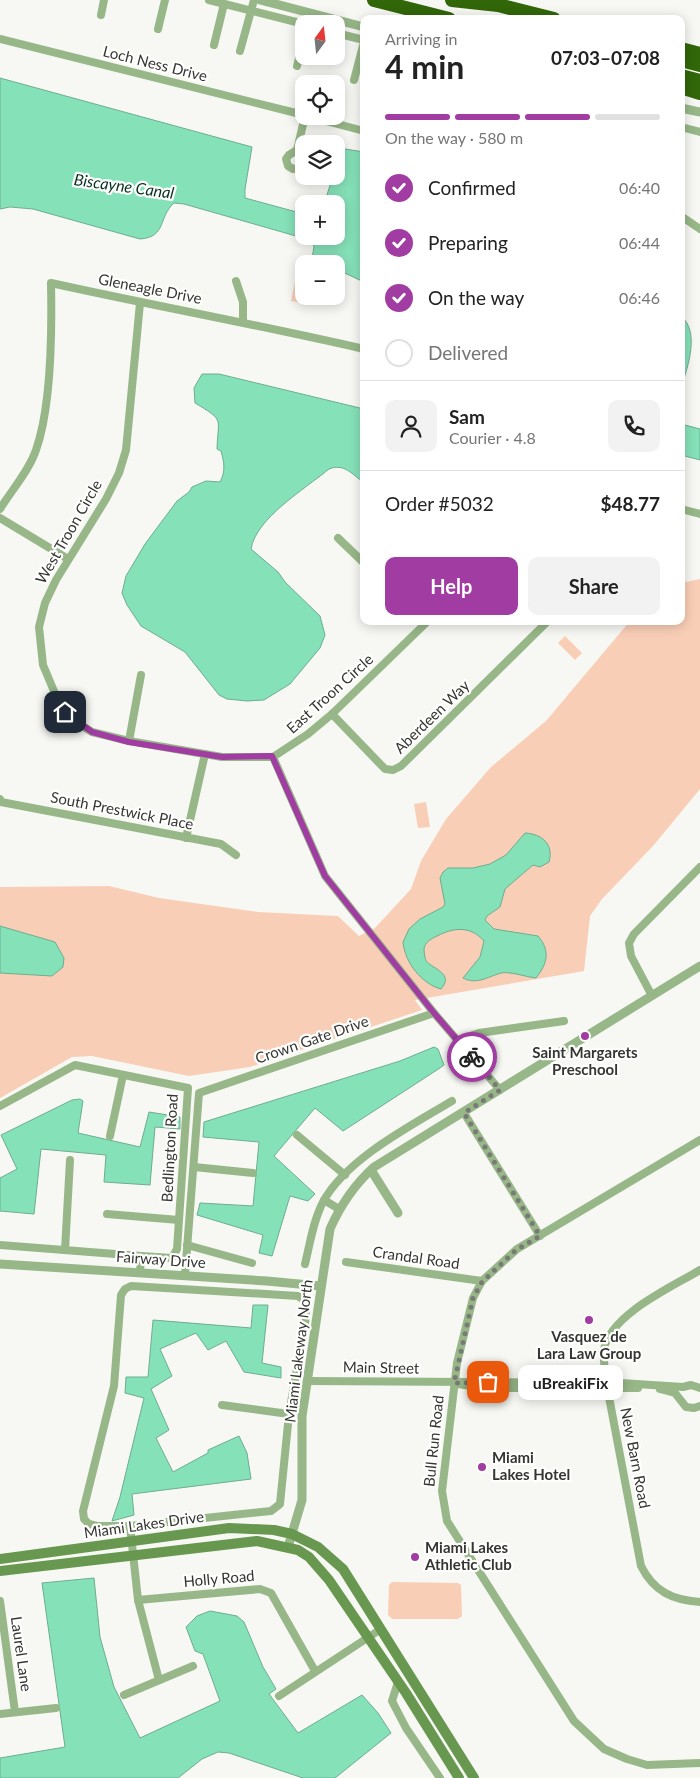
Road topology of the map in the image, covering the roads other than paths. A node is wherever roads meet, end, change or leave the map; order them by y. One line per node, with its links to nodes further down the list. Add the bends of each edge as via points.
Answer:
1 (104, 0): 11 (street)
2 (165, 0): 17 (street)
3 (209, 0): 9 (street)
4 (254, 0): 10 (street)
5 (260, 0): 16 (street)
6 (374, 0): 12 (highway)
7 (444, 0): 13 (highway)
8 (452, 0): 14 (highway, via 498,5)
9 (224, 4): 10 (street); 21 (street)
10 (251, 11): 15 (street); 23 (street)
11 (101, 15)
12 (433, 15)
13 (502, 15)
14 (538, 15)
15 (295, 22)
16 (360, 25)
17 (158, 29)
18 (345, 35): 20 (street)
19 (0, 38): 35 (street, Loch Ness Drive)
20 (360, 40)
21 (214, 45)
22 (685, 50): 24 (highway)
23 (240, 51)
24 (700, 54)
25 (360, 57): 29 (street)
26 (685, 61): 27 (highway)
27 (700, 65)
28 (685, 77): 30 (highway)
29 (354, 80)
30 (700, 81)
31 (685, 88): 32 (highway)
32 (700, 93)
33 (685, 109): 34 (street)
34 (700, 112)
35 (295, 113)
36 (340, 125): 38 (street, Loch Ness Drive)
37 (685, 128): 39 (street)
38 (360, 130)
39 (700, 132)
40 (685, 219): 41 (street)
41 (700, 229)
42 (236, 281): 44 (street, via 243,302)
43 (140, 303): 44 (street, Gleneagle Drive); 46 (street, Gleneagle Drive, via 51,283 45,419 35,452); 51 (street, West Troon Circle, via 126,450 106,499)
44 (243, 321): 45 (street, Gleneagle Drive)
45 (360, 348)
46 (0, 509)
47 (685, 510): 48 (street)
48 (700, 514)
49 (0, 518): 51 (street)
50 (338, 538): 52 (street)
51 (68, 559): 57 (street, West Troon Circle, via 45,603 39,627 43,664 49,682 65,712 92,732)
52 (360, 559)
53 (423, 625): 56 (street, East Troon Circle)
54 (544, 625): 56 (street, Aberdeen Way, via 401,766 393,770 385,769)
55 (141, 675): 57 (street)
56 (332, 714): 59 (street, East Troon Circle, via 308,734)
57 (129, 742): 58 (street, West Troon Circle)
58 (205, 754): 59 (street); 61 (street)
59 (272, 756): 66 (street, via 325,876)
60 (0, 801): 61 (street, South Prestwick Place)
61 (186, 838): 62 (street, South Prestwick Place, via 221,844)
62 (236, 855)
63 (700, 867): 65 (street, via 628,944)
64 (700, 966): 65 (street, Miami Lakeway North)
65 (651, 994): 70 (street, Miami Lakeway North)
66 (434, 1013): 68 (street); 71 (street, Crown Gate Drive)
67 (564, 1021): 68 (street)
68 (458, 1040): 70 (street)
69 (123, 1075): 73 (street, Bedlington Road, via 75,1065); 76 (street); 87 (street, Bedlington Road, via 189,1090)
70 (500, 1090): 74 (street, Miami Lakeway North)
71 (199, 1093): 79 (street, Bedlington Road)
72 (452, 1101): 82 (street, via 387,1140)
73 (0, 1106)
74 (464, 1113): 80 (street, Miami Lakeway North); 88 (street)
75 (297, 1135): 82 (street)
76 (110, 1136)
77 (700, 1140): 88 (street, Bull Run Road)
78 (70, 1160): 91 (street)
79 (194, 1166): 81 (street); 90 (street, Bedlington Road)
80 (371, 1170): 84 (street, Miami Lakeway North, via 357,1182); 85 (street)
81 (253, 1172)
82 (345, 1175): 83 (street)
83 (324, 1200): 84 (street); 96 (street)
84 (339, 1209): 102 (street, Miami Lakeway North, via 330,1229)
85 (398, 1213)
86 (107, 1214): 87 (street)
87 (179, 1220): 92 (street, Bedlington Road, via 175,1255 164,1259)
88 (540, 1236): 101 (street, Bull Run Road, via 516,1250)
89 (0, 1245): 91 (street, Bedlington Road)
90 (187, 1245): 94 (street); 99 (street, Bedlington Road)
91 (64, 1250): 92 (street, Bedlington Road)
92 (141, 1256): 98 (street)
93 (346, 1262): 101 (street, Crandal Road)
94 (252, 1263)
95 (0, 1264): 98 (street, Fairway Drive)
96 (305, 1264)
97 (700, 1270): 106 (street, New Barn Road, via 638,1308 616,1326 604,1350)
98 (140, 1272): 99 (street, Fairway Drive)
99 (185, 1275): 100 (street, Fairway Drive)
100 (267, 1281): 102 (street, Fairway Drive); 103 (street)
101 (482, 1282): 105 (street, Bull Run Road, via 473,1298)
102 (320, 1286): 104 (street, Miami Lakeway North)
103 (264, 1294): 110 (street, via 298,1296 305,1301 306,1317); 113 (street, via 140,1286 125,1289 119,1305 114,1386 83,1511 88,1524)
104 (308, 1381): 105 (street, Main Street); 112 (street, Miami Lakeway North)
105 (454, 1383): 106 (street, Main Street, via 484,1388); 134 (street, Bull Run Road, via 442,1491 447,1521 543,1674 574,1721 604,1749 647,1764)
106 (607, 1386): 107 (street, Main Street, via 654,1384); 109 (street, Main Street, via 660,1388 675,1393 686,1407); 122 (street, New Barn Road, via 641,1566 651,1582 665,1594)
107 (700, 1388)
108 (222, 1405): 110 (street)
109 (700, 1406)
110 (289, 1414): 111 (street)
111 (287, 1434): 112 (street); 113 (street, via 280,1504 271,1511)
112 (302, 1435): 114 (street, Miami Lakeway North, via 302,1500)
113 (130, 1526): 115 (street)
114 (292, 1534): 115 (main road, Miami Lakes Drive, via 229,1528); 116 (street, Miami Lakeway North); 123 (main road, Miami Lakes Drive, via 318,1547 343,1569)
115 (131, 1543): 117 (street); 118 (main road, Miami Lakes Drive)
116 (288, 1547): 117 (main road, Miami Lakes Drive, via 257,1541); 124 (main road, Miami Lakes Drive, via 309,1557)
117 (132, 1555): 119 (main road, Miami Lakes Drive); 121 (street)
118 (0, 1559)
119 (0, 1571)
120 (0, 1600): 132 (street, Laurel Lane)
121 (138, 1600): 126 (street, Holly Road, via 260,1589 271,1592); 127 (street)
122 (700, 1602)
123 (380, 1629): 124 (street); 137 (main road)
124 (368, 1637): 126 (street); 128 (main road)
125 (193, 1666): 127 (street)
126 (315, 1671): 130 (street)
127 (160, 1680): 129 (street)
128 (398, 1682): 135 (street, via 392,1701); 136 (main road)
129 (124, 1695)
130 (278, 1696)
131 (56, 1708): 132 (street, Laurel Lane)
132 (15, 1712): 133 (street, Laurel Lane)
133 (0, 1714)
134 (700, 1763)
135 (440, 1778)
136 (458, 1778)
137 (474, 1778)

